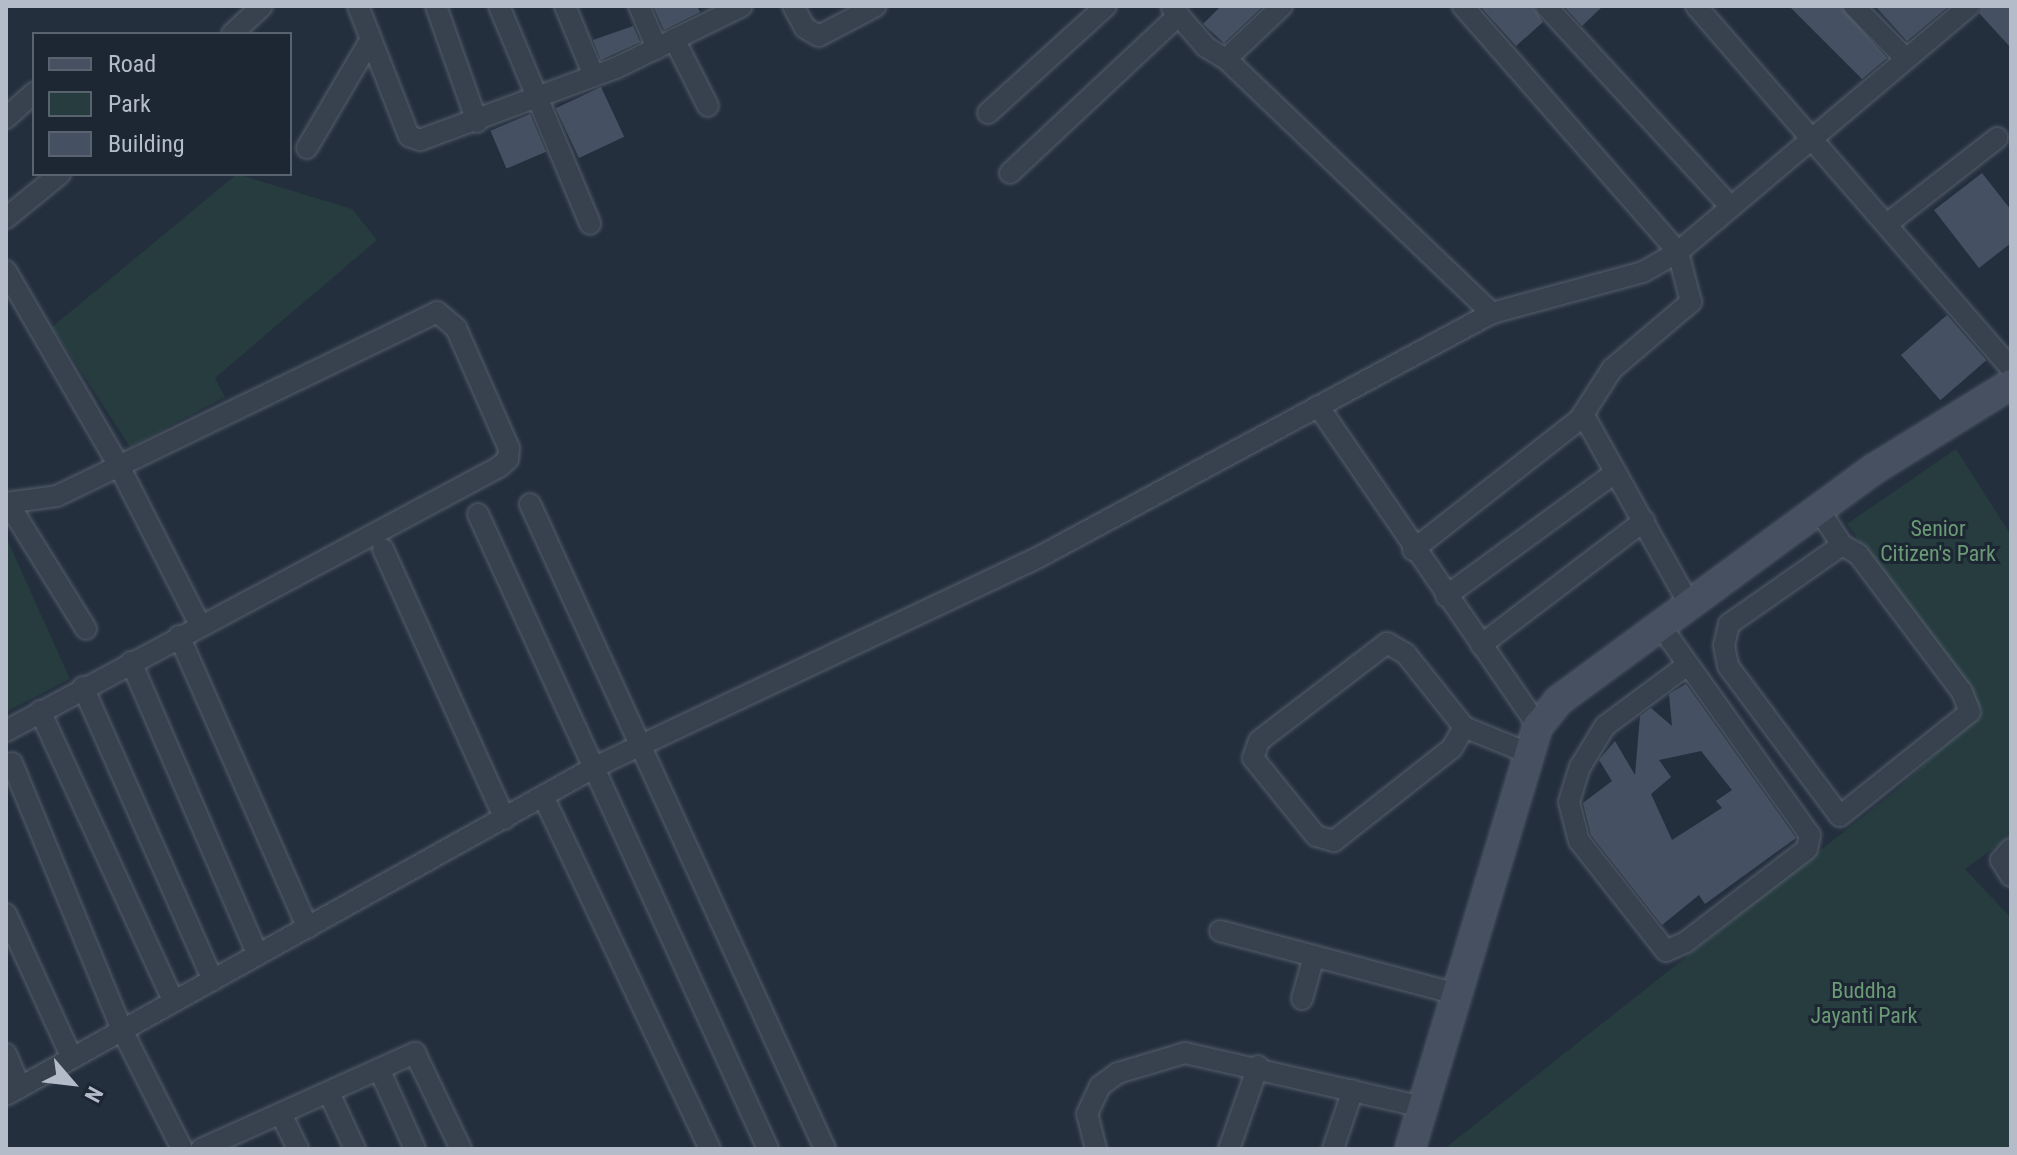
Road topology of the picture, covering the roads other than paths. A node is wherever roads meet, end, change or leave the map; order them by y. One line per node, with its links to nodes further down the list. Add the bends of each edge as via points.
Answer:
1 (262, 6): 18 (street)
2 (358, 6): 19 (street)
3 (436, 6): 29 (street)
4 (499, 6): 25 (street)
5 (565, 6): 23 (street)
6 (639, 6): 20 (street)
7 (742, 6): 20 (street)
8 (793, 6): 9 (street, via 805,28 819,36)
9 (876, 6)
10 (1106, 6): 27 (street)
11 (1282, 6): 21 (street)
12 (1463, 6): 39 (street)
13 (1546, 6): 35 (street)
14 (1696, 6): 30 (street)
15 (1854, 6): 22 (street)
16 (1969, 6): 22 (street)
17 (1175, 11): 21 (street, via 1206,47); 33 (street)
18 (234, 32)
19 (371, 39): 29 (street, via 413,140); 32 (street)
20 (665, 44): 23 (street); 26 (street)
21 (1226, 59): 41 (street)
22 (1906, 59): 30 (street)
23 (594, 76): 25 (street)
24 (32, 95): 28 (street)
25 (537, 99): 29 (street); 37 (street)
26 (708, 106)
27 (988, 113)
28 (6, 118)
29 (477, 122)
30 (1812, 137): 35 (street); 38 (street)
31 (1997, 138): 38 (street)
32 (307, 148)
33 (1010, 173)
34 (58, 176): 36 (street)
35 (1730, 206): 39 (street)
36 (6, 218)
37 (590, 224)
38 (1887, 224): 42 (street)
39 (1678, 252): 41 (street, via 1625,278); 45 (street, via 1691,302 1612,369)
40 (6, 271): 46 (street)
41 (1492, 313): 44 (street)
42 (2011, 369)
43 (2011, 384): 50 (street, via 1874,469)
44 (1318, 406): 55 (street); 70 (street, via 1039,557)
45 (1583, 414): 47 (street); 55 (street)
46 (118, 464): 48 (street, via 57,496); 58 (street); 58 (street, via 417,317 437,312 456,328 509,448 508,459)
47 (1616, 472): 52 (street); 56 (street)
48 (7, 503): 60 (street)
49 (530, 504): 70 (street)
50 (1819, 510): 53 (street); 57 (street)
51 (478, 514): 73 (street)
52 (1644, 521): 57 (street); 62 (street)
53 (1842, 545): 53 (street, via 1729,624 1723,634 1728,666 1840,816 1970,712 1962,692 1858,554)
54 (383, 549): 75 (street)
55 (1413, 550): 56 (street)
56 (1446, 596): 62 (street)
57 (1689, 604): 59 (street)
58 (200, 625): 61 (street)
59 (1660, 625): 64 (street); 67 (street, via 1558,701)
60 (86, 629)
61 (179, 636): 63 (street); 79 (street)
62 (1481, 645): 67 (street)
63 (131, 662): 65 (street); 81 (street)
64 (1687, 665): 64 (street, via 1810,835 1807,849 1686,942 1666,951 1579,841 1569,802 1580,767 1605,726)
65 (83, 687): 66 (street); 83 (street)
66 (40, 711): 69 (street); 86 (street)
67 (1538, 726): 71 (street)
68 (1464, 727): 68 (street, via 1452,748 1334,841 1316,836 1253,758 1259,741 1387,643 1406,654); 71 (street)
69 (6, 731)
70 (639, 745): 73 (street); 105 (street)
71 (1528, 753): 84 (street)
72 (8, 762): 87 (street)
73 (595, 767): 74 (street); 104 (street)
74 (544, 798): 75 (street); 103 (street)
75 (505, 819): 79 (street)
76 (2011, 849): 77 (street, via 2001,860)
77 (2011, 876)
78 (6, 914): 89 (street)
79 (308, 928): 81 (street)
80 (1220, 931): 82 (street)
81 (258, 955): 83 (street)
82 (1314, 956): 84 (street); 85 (street)
83 (213, 980): 86 (street)
84 (1457, 994): 95 (street)
85 (1302, 999)
86 (174, 1002): 87 (street)
87 (122, 1030): 89 (street); 97 (street)
88 (6, 1054): 93 (street)
89 (72, 1058): 93 (street)
90 (1258, 1066): 92 (street); 106 (street, via 1185,1053 1118,1073 1091,1098 1089,1131); 107 (street)
91 (380, 1071): 94 (street); 101 (street); 102 (street, via 415,1053)
92 (1353, 1090): 95 (street); 108 (street)
93 (13, 1091)
94 (329, 1093): 96 (street); 100 (street)
95 (1423, 1107): 109 (street)
96 (281, 1114): 98 (street); 99 (street)
97 (182, 1149)
98 (201, 1149)
99 (298, 1149)
100 (355, 1149)
101 (415, 1149)
102 (461, 1149)
103 (710, 1149)
104 (768, 1149)
105 (825, 1149)
106 (1096, 1149)
107 (1229, 1149)
108 (1333, 1149)
109 (1410, 1149)

